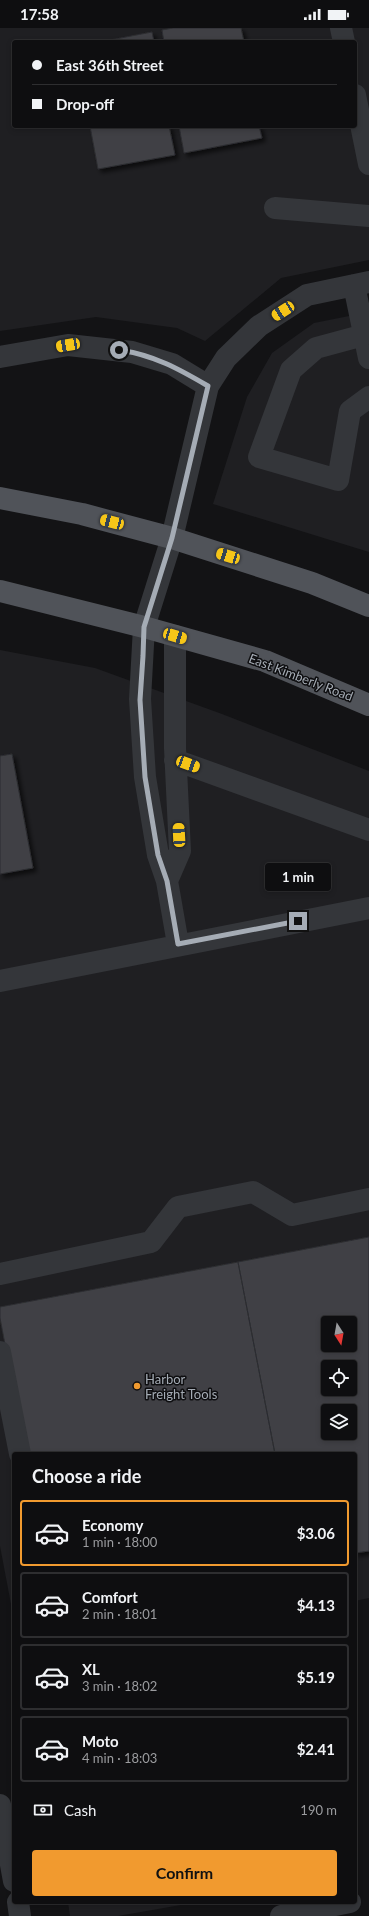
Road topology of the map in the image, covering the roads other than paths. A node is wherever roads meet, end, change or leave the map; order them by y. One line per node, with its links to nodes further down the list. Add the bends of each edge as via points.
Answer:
1 (342, 28): 2 (street)
2 (344, 40)
3 (357, 105): 4 (street)
4 (369, 164)
5 (275, 208): 6 (street)
6 (369, 216)
7 (362, 284): 8 (street); 11 (street, via 307,295 259,326 226,358)
8 (364, 335): 10 (street); 12 (street, via 316,348 291,370 259,457 338,480 350,411)
9 (0, 357): 11 (street, via 68,345 132,352 172,364)
10 (369, 358)
11 (208, 386): 14 (street)
12 (369, 397)
13 (0, 498): 14 (main road, via 82,514)
14 (172, 538): 16 (main road, via 312,583); 17 (street)
15 (0, 591): 17 (main road, East Kimberly Road)
16 (369, 606)
17 (144, 627): 18 (main road, East Kimberly Road); 22 (street, via 140,700 145,777 158,855)
18 (175, 636): 19 (main road, East Kimberly Road, via 265,661); 20 (street)
19 (369, 705)
20 (175, 760): 21 (street); 22 (street, via 180,851)
21 (369, 830)
22 (167, 881): 24 (street)
23 (369, 908): 24 (street)
24 (178, 944): 25 (street)
25 (0, 981)
26 (369, 1199): 27 (street, via 292,1215 253,1192 208,1200 178,1207 152,1242)
27 (0, 1274)
28 (0, 1352): 29 (street)
29 (20, 1452)
30 (0, 1804): 31 (street)
31 (12, 1870)
32 (369, 1898): 33 (street)
33 (357, 1901)
34 (18, 1904): 36 (street)
35 (340, 1904): 37 (street)
36 (20, 1916)
37 (280, 1916)

